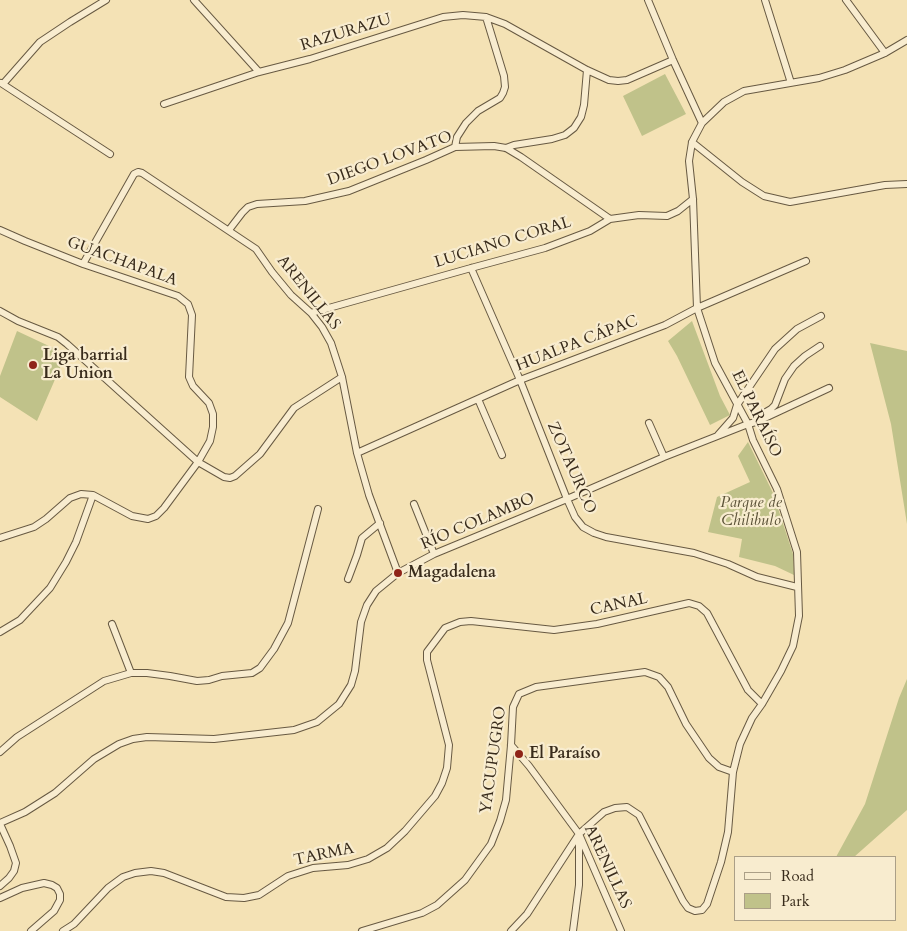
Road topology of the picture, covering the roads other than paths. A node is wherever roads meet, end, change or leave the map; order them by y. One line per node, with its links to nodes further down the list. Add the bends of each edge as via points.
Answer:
1 (106, 0): 12 (street, via 40,42)
2 (194, 0): 11 (street)
3 (648, 0): 9 (street)
4 (765, 0): 13 (street)
5 (846, 0): 8 (street)
6 (486, 17): 10 (street, RAZURAZU, via 505,24); 11 (street, RAZURAZU, via 443,17); 17 (street, via 502,69 503,93 466,124 457,137)
7 (907, 40): 8 (street)
8 (884, 53): 13 (street, via 845,70)
9 (673, 60): 10 (street, RAZURAZU, via 627,80 610,80); 15 (street)
10 (587, 70): 18 (street, via 584,105 574,128 552,139)
11 (259, 72): 14 (street, RAZURAZU)
12 (1, 83): 19 (street)
13 (791, 83): 15 (street, via 744,91 724,102)
14 (164, 104)
15 (702, 123): 16 (street)
16 (692, 142): 20 (street, via 764,196 790,202); 21 (street, via 689,161)
17 (455, 147): 18 (street, DIEGO LOVATO); 24 (street, DIEGO LOVATO, via 349,191 304,201 248,207)
18 (506, 148): 22 (street)
19 (110, 154)
20 (907, 184)
21 (693, 199): 22 (street, LUCIANO CORAL, via 666,216 639,214); 28 (street, EL PARAÍSO)
22 (610, 219): 27 (street, LUCIANO CORAL, via 545,248)
23 (0, 230): 26 (street, GUACHAPALA)
24 (229, 230): 26 (street, ARENILLAS, via 138,172); 30 (street, ARENILLAS, via 256,249 291,295)
25 (806, 261): 28 (street, HUALPA CÁPAC)
26 (83, 264): 45 (street, GUACHAPALA, via 178,296 188,304 192,315 189,377 209,403 213,414 210,441)
27 (471, 268): 30 (street, LUCIANO CORAL); 34 (street, ZOTAURCO)
28 (697, 308): 34 (street, HUALPA CÁPAC, via 665,325); 37 (street, EL PARAÍSO, via 715,363)
29 (0, 311): 45 (street, via 58,337)
30 (311, 313): 33 (street, ARENILLAS, via 331,343)
31 (821, 316): 37 (street, via 797,329 775,349)
32 (820, 346): 38 (street, via 794,366 775,405)
33 (342, 377): 42 (street, ARENILLAS); 45 (street, via 294,408 260,454 235,476 224,477)
34 (520, 380): 36 (street, HUALPA CÁPAC); 47 (street, ZOTAURCO)
35 (829, 388): 38 (street, RÍO COLAMBO)
36 (478, 399): 42 (street, HUALPA CÁPAC); 43 (street)
37 (737, 404): 40 (street, EL PARAÍSO); 41 (street, via 733,418)
38 (756, 422): 40 (street, RÍO COLAMBO)
39 (649, 423): 44 (street)
40 (748, 424): 41 (street, RÍO COLAMBO); 55 (street, EL PARAÍSO, via 777,489 797,552)
41 (715, 438): 44 (street, RÍO COLAMBO)
42 (357, 453): 50 (street, ARENILLAS)
43 (502, 455)
44 (664, 457): 47 (street, RÍO COLAMBO)
45 (198, 462): 46 (street, GUACHAPALA, via 164,508 148,519 132,516)
46 (93, 495): 51 (street, via 81,494 70,498 34,527); 57 (street, via 76,542 50,588 20,620)
47 (566, 500): 52 (street, RÍO COLAMBO); 55 (street, ZOTAURCO, via 583,527 594,533 694,553 757,577)
48 (414, 504): 52 (street)
49 (318, 509): 59 (street, via 288,623 260,668 252,673 197,681)
50 (380, 523): 53 (street, ARENILLAS); 54 (street, via 362,538)
51 (0, 538)
52 (434, 554): 53 (street, RÍO COLAMBO)
53 (398, 573): 64 (street, RÍO COLAMBO, via 376,591 366,605 351,685 339,704 317,722 294,730 214,739 133,739 94,758 56,793)
54 (348, 579)
55 (798, 587): 60 (street, EL PARAÍSO, via 799,616 793,646)
56 (112, 624): 59 (street)
57 (0, 632)
58 (435, 642): 60 (street, CANAL, via 445,628 460,622 554,630 597,624 689,603 707,613 748,690); 69 (street, TARMA, via 427,652 427,660 449,745 447,768 435,796 387,848 368,859 313,868 288,876 259,895 244,898 226,897 164,873 135,873 108,888 74,924)
59 (131, 673): 62 (street, via 88,690)
60 (762, 704): 63 (street, EL PARAÍSO, via 740,744)
61 (511, 745): 63 (street, YACUPUGRO, via 512,707 520,694 536,687 645,672 659,677 668,687 686,724 709,758 719,767); 65 (street, ARENILLAS); 70 (street, YACUPUGRO, via 506,800 500,821 491,844 465,880 437,905 422,913)
62 (0, 752)
63 (733, 772): 65 (street, EL PARAÍSO, via 728,832 721,862 702,910 688,908 640,816 627,807 604,812)
64 (0, 824): 66 (street, via 16,863 14,871)
65 (579, 834): 71 (street, via 527,914); 72 (street, via 580,885); 73 (street, ARENILLAS)
66 (0, 886)
67 (0, 898): 68 (street, via 44,883 57,888 60,900 54,911)
68 (31, 931)
69 (63, 931)
70 (362, 931)
71 (511, 931)
72 (574, 931)
73 (621, 931)

